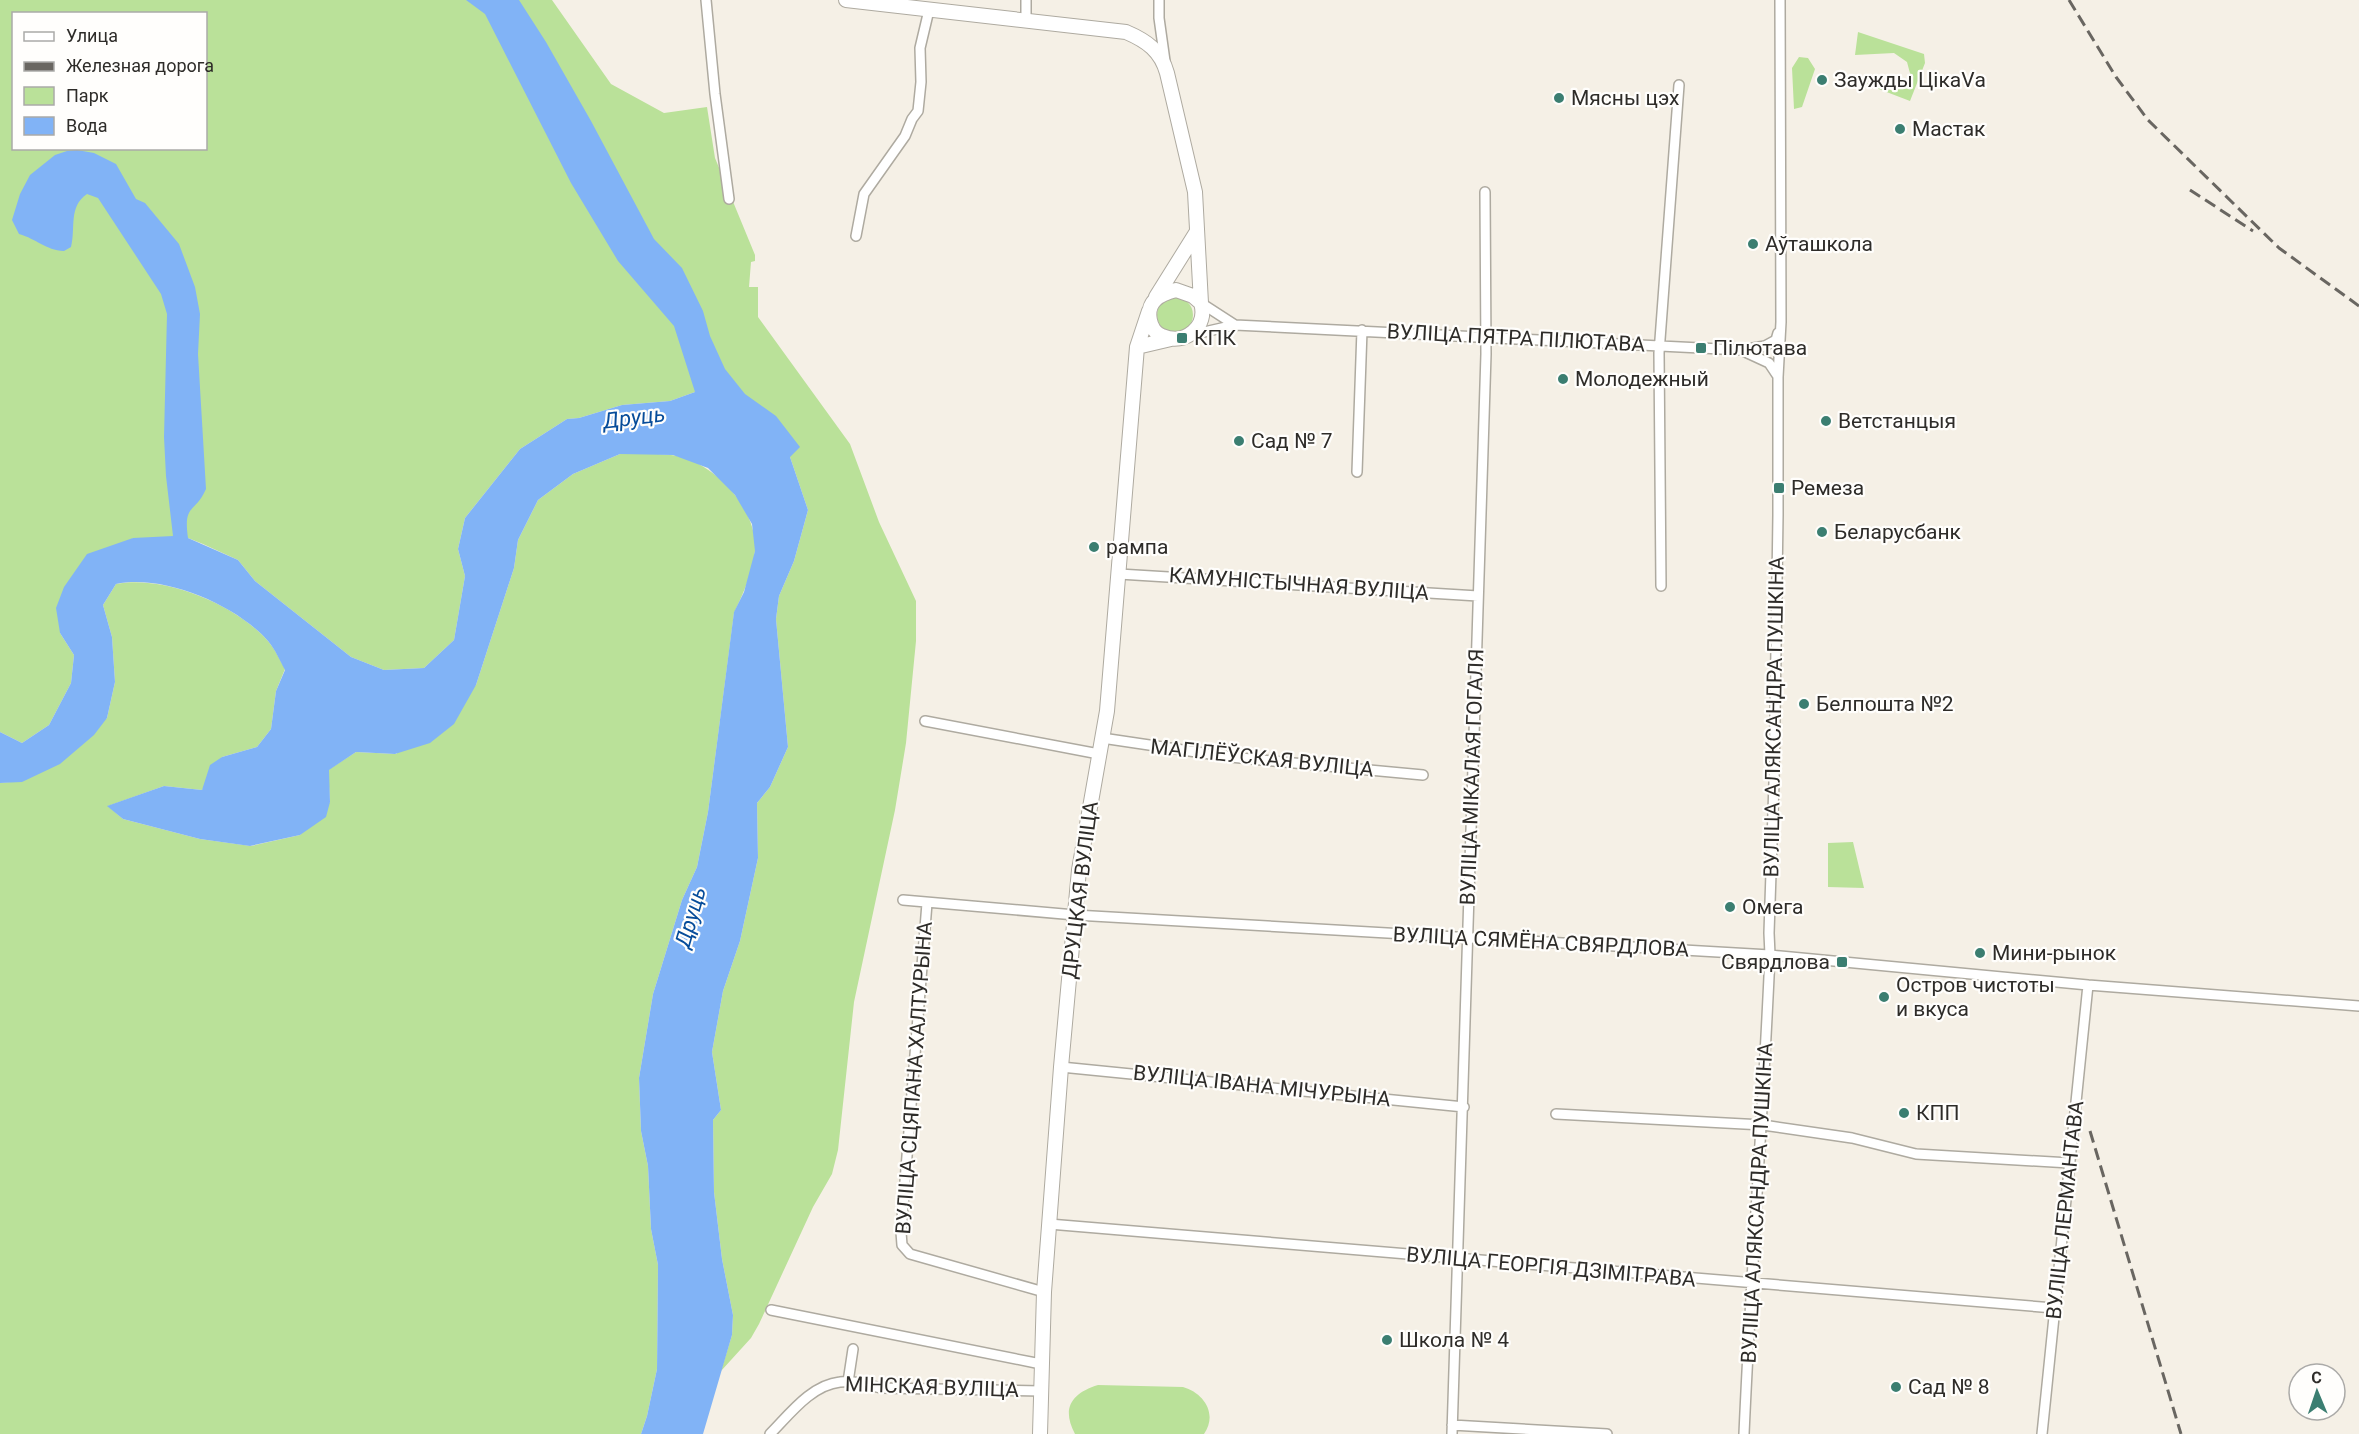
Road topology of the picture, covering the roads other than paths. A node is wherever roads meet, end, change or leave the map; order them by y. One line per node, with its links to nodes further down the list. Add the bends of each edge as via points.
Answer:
1 (706, 0): 12 (street)
2 (846, 0): 6 (main road)
3 (1026, 0): 8 (street)
4 (1159, 0): 9 (street)
5 (1780, 0): 17 (street, ВУЛІЦА АЛЯКСАНДРА ПУШКІНА)
6 (877, 2): 7 (main road)
7 (929, 10): 8 (main road); 14 (street, via 920,48 918,111 864,194)
8 (1026, 20): 9 (main road, via 1126,32 1159,53)
9 (1167, 73): 13 (main road, via 1195,192)
10 (1679, 85): 23 (street)
11 (1485, 192): 21 (street, ВУЛІЦА МІКАЛАЯ ГОГАЛЯ)
12 (729, 199)
13 (1196, 233): 15 (main road); 16 (main road, ДРУЦКАЯ ВУЛІЦА)
14 (856, 236)
15 (1201, 303): 16 (main road, via 1176,290 1167,292); 18 (street); 20 (main road, via 1203,319)
16 (1151, 306): 22 (main road, via 1155,332); 24 (main road, ДРУЦКАЯ ВУЛІЦА)
17 (1781, 322): 25 (street, ВУЛІЦА ПЯТРА ПІЛЮТАВА, via 1776,340); 26 (street, ВУЛІЦА АЛЯКСАНДРА ПУШКІНА)
18 (1235, 325): 19 (street, ВУЛІЦА ПЯТРА ПІЛЮТАВА); 20 (street, ВУЛІЦА ПЯТРА ПІЛЮТАВА)
19 (1362, 330): 21 (street, ВУЛІЦА ПЯТРА ПІЛЮТАВА); 27 (street)
20 (1191, 335): 22 (main road)
21 (1486, 337): 23 (street, ВУЛІЦА ПЯТРА ПІЛЮТАВА); 30 (street, ВУЛІЦА МІКАЛАЯ ГОГАЛЯ)
22 (1171, 339): 24 (main road)
23 (1660, 346): 25 (street, ВУЛІЦА ПЯТРА ПІЛЮТАВА); 29 (street)
24 (1137, 347): 28 (main road, ДРУЦКАЯ ВУЛІЦА)
25 (1741, 350): 26 (street, via 1769,363)
26 (1778, 377): 39 (street, ВУЛІЦА АЛЯКСАНДРА ПУШКІНА)
27 (1357, 472)
28 (1119, 574): 30 (street, КАМУНІСТЫЧНАЯ ВУЛІЦА); 32 (main road, ДРУЦКАЯ ВУЛІЦА)
29 (1661, 586)
30 (1478, 596): 38 (street, ВУЛІЦА МІКАЛАЯ ГОГАЛЯ)
31 (925, 721): 33 (street)
32 (1102, 738): 33 (main road, ДРУЦКАЯ ВУЛІЦА); 34 (street, МАГІЛЁЎСКАЯ ВУЛІЦА, via 1230,757)
33 (1100, 754): 37 (main road, ДРУЦКАЯ ВУЛІЦА, via 1085,831)
34 (1423, 775)
35 (903, 900): 36 (street, ВУЛІЦА СЯМЁНА СВЯРДЛОВА)
36 (927, 903): 37 (street, ВУЛІЦА СЯМЁНА СВЯРДЛОВА); 50 (street, ВУЛІЦА СЦЯПАНА ХАЛТУРЫНА, via 902,1245 910,1254)
37 (1075, 915): 38 (street, ВУЛІЦА СЯМЁНА СВЯРДЛОВА); 42 (main road, ДРУЦКАЯ ВУЛІЦА)
38 (1467, 937): 39 (street, ВУЛІЦА СЯМЁНА СВЯРДЛОВА); 43 (street, ВУЛІЦА МІКАЛАЯ ГОГАЛЯ)
39 (1770, 955): 40 (street, ВУЛІЦА СЯМЁНА СВЯРДЛОВА); 45 (street, ВУЛІЦА АЛЯКСАНДРА ПУШКІНА)
40 (2088, 985): 41 (street, ВУЛІЦА СЯМЁНА СВЯРДЛОВА); 46 (street, ВУЛІЦА ЛЕРМАНТАВА)
41 (2359, 1006)
42 (1061, 1067): 43 (street, ВУЛІЦА ІВАНА МІЧУРЫНА); 47 (main road, ДРУЦКАЯ ВУЛІЦА)
43 (1464, 1107): 48 (street, ВУЛІЦА МІКАЛАЯ ГОГАЛЯ)
44 (1556, 1114): 45 (street)
45 (1763, 1125): 46 (street, via 1852,1138 1916,1154); 49 (street, ВУЛІЦА АЛЯКСАНДРА ПУШКІНА)
46 (2070, 1163): 51 (street, ВУЛІЦА ЛЕРМАНТАВА)
47 (1048, 1224): 48 (street, ВУЛІЦА ГЕОРГІЯ ДЗІМІТРАВА); 50 (main road, ДРУЦКАЯ ВУЛІЦА)
48 (1457, 1258): 49 (street, ВУЛІЦА ГЕОРГІЯ ДЗІМІТРАВА); 57 (street, ВУЛІЦА МІКАЛАЯ ГОГАЛЯ)
49 (1750, 1284): 51 (street, ВУЛІЦА ГЕОРГІЯ ДЗІМІТРАВА); 61 (street, ВУЛІЦА АЛЯКСАНДРА ПУШКІНА)
50 (1044, 1292): 54 (main road, ДРУЦКАЯ ВУЛІЦА)
51 (2054, 1308): 62 (street, ВУЛІЦА ЛЕРМАНТАВА)
52 (771, 1310): 54 (street)
53 (853, 1349): 55 (street)
54 (1041, 1364): 56 (main road, ДРУЦКАЯ ВУЛІЦА)
55 (848, 1382): 56 (street, МІНСКАЯ ВУЛІЦА, via 881,1388); 58 (street, МІНСКАЯ ВУЛІЦА, via 812,1394)
56 (1041, 1391): 59 (main road, ДРУЦКАЯ ВУЛІЦА)
57 (1452, 1430): 60 (street)
58 (770, 1434)
59 (1040, 1434)
60 (1607, 1434)
61 (1744, 1434)
62 (2042, 1434)

